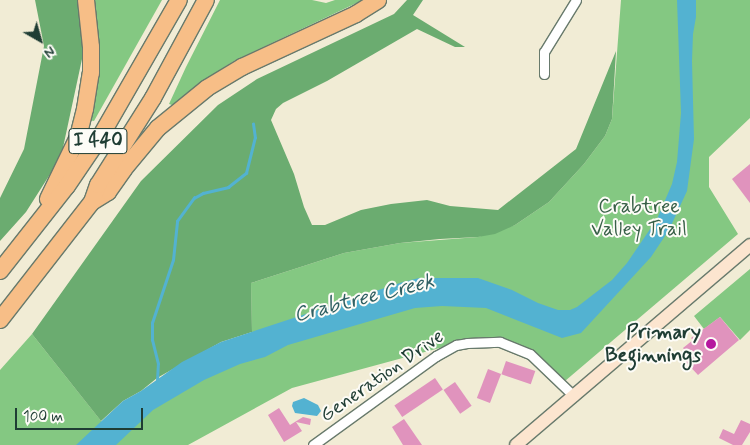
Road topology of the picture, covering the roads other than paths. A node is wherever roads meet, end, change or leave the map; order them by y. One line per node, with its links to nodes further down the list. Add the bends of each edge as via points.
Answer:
1 (86, 0): 8 (highway, via 92,48 85,109 78,137)
2 (179, 0): 8 (highway, I 440, via 103,132)
3 (206, 0): 7 (highway, I 440, via 153,98 98,185)
4 (378, 0): 7 (highway, via 206,88 158,128 108,192)
5 (576, 0): 6 (street, via 544,52)
6 (544, 74)
7 (92, 202): 11 (highway, I 440)
8 (31, 232): 10 (highway, I 440)
9 (750, 245): 12 (main road)
10 (0, 271)
11 (0, 320)
12 (574, 396): 13 (street, Generation Drive, via 530,354 500,342 456,345); 14 (main road)
13 (313, 445)
14 (516, 445)

